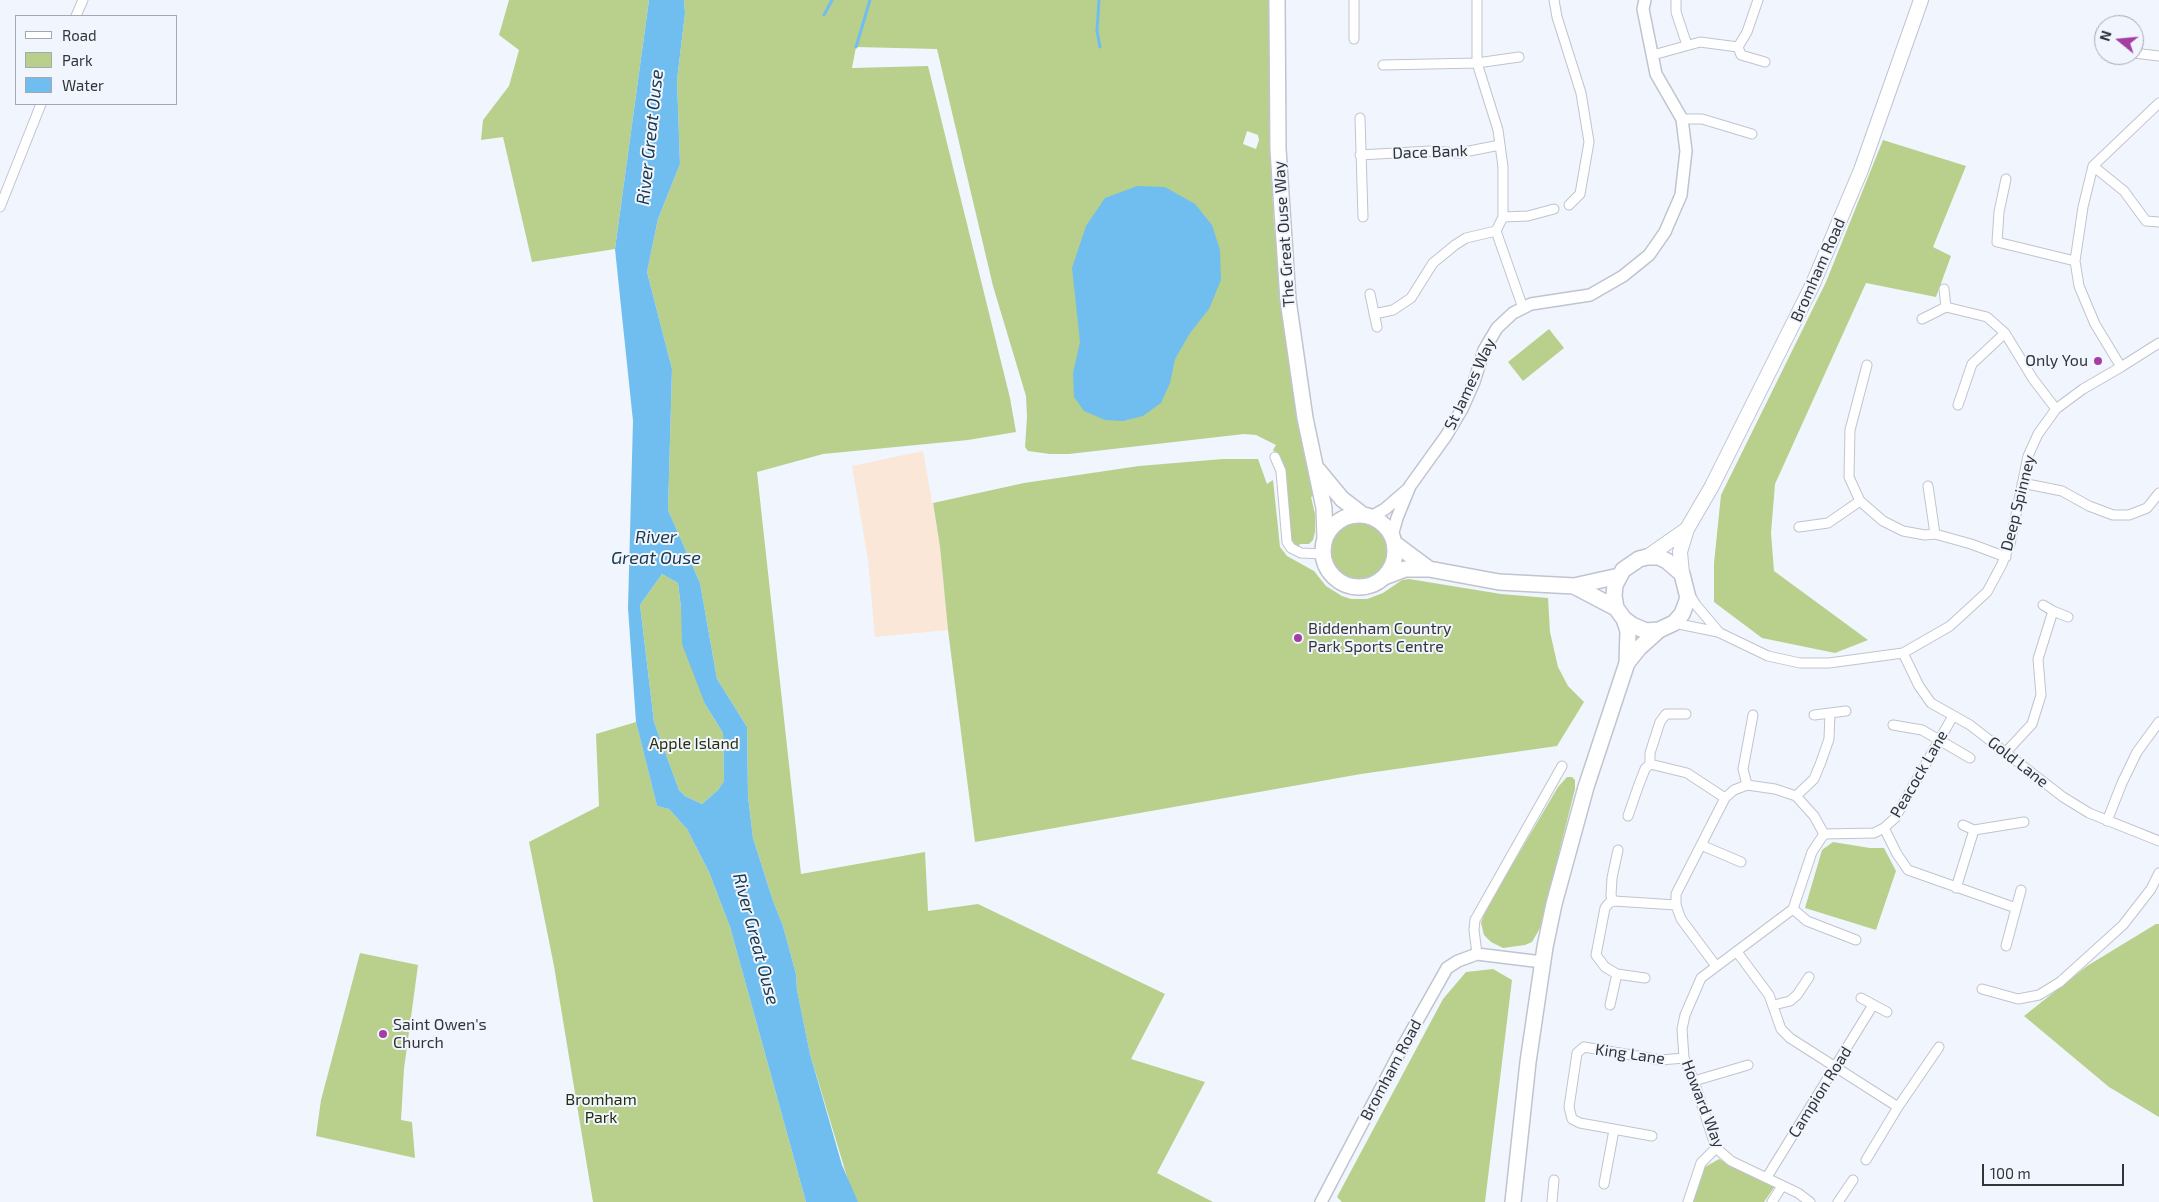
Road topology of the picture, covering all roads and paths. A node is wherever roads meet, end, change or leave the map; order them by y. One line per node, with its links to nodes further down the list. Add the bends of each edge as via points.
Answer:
1 (83, 0): 10 (street)
2 (1277, 0): 52 (highway, The Great Ouse Way, via 1282,225 1297,371)
3 (1354, 0): 11 (street)
4 (1478, 0): 19 (street)
5 (1554, 0): 30 (street, via 1581,93 1589,142 1580,194)
6 (1645, 0): 15 (street, St James Way, via 1643,9)
7 (1676, 0): 12 (street, via 1676,12)
8 (1758, 0): 13 (street)
9 (1921, 0): 60 (main road, Bromham Road, via 1861,170 1812,286 1712,486)
10 (76, 15)
11 (1354, 39)
12 (1687, 45): 13 (street, via 1700,42); 15 (street)
13 (1738, 48): 18 (street, via 1741,55)
14 (2144, 54): 16 (street)
15 (1653, 55): 24 (street, St James Way, via 1656,74)
16 (2159, 56)
17 (1519, 57): 19 (street)
18 (1766, 62)
19 (1477, 64): 20 (street); 26 (street)
20 (1383, 65)
21 (2159, 103): 28 (street)
22 (41, 105): 31 (street)
23 (1360, 118): 27 (street)
24 (1682, 118): 25 (street, via 1702,119); 41 (street, St James Way, via 1686,151 1681,196 1665,232 1649,255 1623,276 1590,295)
25 (1752, 134)
26 (1500, 145): 27 (street, Dace Bank, via 1459,152); 33 (street)
27 (1360, 155): 34 (street)
28 (2093, 166): 35 (street, via 2124,191 2146,221); 37 (street)
29 (2006, 179): 37 (street, via 1998,212 1997,242)
30 (1569, 204)
31 (0, 207)
32 (1554, 209): 33 (street, via 1528,216)
33 (1502, 216): 36 (street)
34 (1363, 217)
35 (2159, 222)
36 (1496, 230): 41 (street); 42 (street, via 1466,238 1455,245 1433,263 1411,298 1393,310)
37 (2075, 261): 48 (street, via 2079,286 2095,324)
38 (1944, 289): 40 (street)
39 (1370, 294): 42 (street)
40 (1946, 307): 43 (street); 45 (street, via 1987,317)
41 (1523, 308): 54 (street, St James Way, via 1512,313 1497,328 1484,350 1462,410)
42 (1374, 314): 44 (street)
43 (1922, 319)
44 (1377, 327)
45 (2004, 333): 49 (street, via 1972,364); 50 (street, via 2032,379)
46 (2159, 343): 48 (street, Deep Spinney)
47 (1867, 364): 57 (street, via 1850,430 1849,477)
48 (2121, 367): 50 (street, Deep Spinney)
49 (1958, 405)
50 (2056, 409): 53 (street, Deep Spinney, via 2034,442)
51 (1275, 457): 64 (street, via 1282,471 1287,542 1301,553)
52 (1316, 466): 58 (highway, The Great Ouse Way, via 1342,499); 62 (highway, The Great Ouse Way)
53 (2022, 483): 56 (street, via 2062,491 2113,515 2128,515 2147,508); 66 (street, Deep Spinney)
54 (1410, 486): 58 (street, via 1386,510); 63 (street, via 1396,518)
55 (1928, 486): 61 (street)
56 (2159, 494)
57 (1860, 501): 59 (street, via 1828,523); 61 (street, via 1883,521 1903,531)
58 (1367, 516): 62 (highway, via 1347,517 1334,526); 63 (highway, via 1383,524)
59 (1799, 528)
60 (1687, 529): 65 (main road, Bromham Road); 68 (main road, Bromham Road, via 1680,552)
61 (1935, 534): 66 (street)
62 (1326, 539): 64 (highway)
63 (1393, 539): 67 (highway); 70 (highway, via 1395,558)
64 (1323, 554): 70 (highway, via 1328,570 1347,585 1362,587)
65 (1648, 557): 68 (highway, via 1659,557); 69 (highway, via 1630,564)
66 (2006, 557): 80 (street, Deep Spinney, via 1987,592 1969,610 1931,638)
67 (1430, 569): 70 (highway, via 1405,569); 71 (highway, via 1499,582)
68 (1682, 574): 72 (highway)
69 (1619, 576): 71 (highway); 75 (highway, via 1614,596)
70 (1384, 577)
71 (1574, 586): 75 (highway)
72 (1687, 589): 77 (highway, via 1686,606); 79 (street, Deep Spinney)
73 (2043, 605): 74 (street)
74 (2053, 611): 76 (street); 91 (street, via 2038,659 2042,696 2032,724)
75 (1620, 614): 78 (highway, via 1632,625 1646,631); 81 (highway, via 1629,636)
76 (2068, 617)
77 (1674, 623): 78 (highway); 79 (street, Deep Spinney)
78 (1659, 630): 81 (highway)
79 (1718, 632): 80 (street, Deep Spinney, via 1768,656 1800,663 1829,663)
80 (1903, 653): 87 (street, Gold Lane, via 1924,695)
81 (1627, 663): 120 (highway, via 1570,843)
82 (1846, 711): 83 (street)
83 (1830, 713): 86 (street); 96 (street, via 1829,739 1821,762 1814,779)
84 (1686, 714): 93 (street, via 1666,714 1660,722 1650,753)
85 (1753, 715): 95 (street, via 1743,769)
86 (1814, 715)
87 (1953, 716): 90 (street, Peacock Lane); 91 (street, Gold Lane)
88 (2159, 722): 99 (street, via 2138,752)
89 (1893, 725): 90 (street, via 1922,730)
90 (1939, 739): 92 (street); 102 (street, Peacock Lane, via 1895,818)
91 (2006, 752): 99 (street, Gold Lane, via 2063,797)
92 (1970, 758)
93 (1650, 764): 97 (street, via 1687,774); 98 (street, via 1645,769)
94 (1562, 766): 119 (street, via 1475,920)
95 (1747, 784): 96 (street); 97 (street)
96 (1796, 796): 104 (street, via 1814,816)
97 (1724, 798): 106 (street)
98 (1628, 816)
99 (2107, 821): 105 (street, Gold Lane)
100 (2024, 822): 103 (street)
101 (1963, 826): 103 (street)
102 (1884, 828): 104 (street, Peacock Lane, via 1874,833); 110 (street, via 1908,870)
103 (1974, 830): 110 (street)
104 (1824, 834): 115 (street, via 1812,852)
105 (2159, 841)
106 (1702, 845): 108 (street); 113 (street, via 1676,894)
107 (1618, 850): 112 (street, via 1612,878 1611,896)
108 (1741, 862)
109 (2159, 873): 125 (street, via 2151,890 2123,925 2060,982 2039,995 2018,999)
110 (1956, 888): 114 (street)
111 (2021, 890): 114 (street)
112 (1614, 901): 113 (street); 122 (street, via 1605,908 1596,956)
113 (1676, 904): 121 (street, via 1681,919)
114 (2016, 908): 117 (street)
115 (1793, 909): 116 (street, via 1807,921); 118 (street)
116 (1856, 940)
117 (2006, 946)
118 (1737, 952): 121 (street); 128 (street)
119 (1477, 954): 120 (street); 146 (street, Bromham Road, via 1447,968 1438,982)
120 (1542, 962): 147 (highway)
121 (1716, 966): 132 (street, Howard Way, via 1701,978 1689,1002 1682,1029)
122 (1617, 974): 124 (street); 127 (street)
123 (1809, 977): 128 (street, via 1790,1001)
124 (1645, 978)
125 (1982, 989)
126 (1861, 998): 129 (street)
127 (1610, 1005)
128 (1774, 1005): 134 (street, via 1781,1029)
129 (1873, 1005): 130 (street); 134 (street, Campion Road)
130 (1887, 1012)
131 (1939, 1047): 136 (street)
132 (1684, 1058): 135 (street, Howard Way); 137 (street, King Lane, via 1662,1060 1584,1047 1577,1053 1569,1107 1572,1119)
133 (1748, 1065): 135 (street)
134 (1836, 1068): 136 (street); 141 (street, Campion Road)
135 (1694, 1081): 139 (street, Howard Way)
136 (1898, 1107): 140 (street)
137 (1614, 1130): 138 (street, King Lane); 144 (street)
138 (1652, 1136)
139 (1716, 1148): 141 (street, Howard Way, via 1731,1161); 149 (street, via 1701,1163)
140 (1866, 1160)
141 (1767, 1177): 145 (street, Howard Way)
142 (1554, 1180): 148 (street)
143 (1853, 1180): 152 (street)
144 (1604, 1184)
145 (1782, 1186): 150 (street); 151 (street, Howard Way)
146 (1321, 1202)
147 (1513, 1202)
148 (1552, 1202)
149 (1688, 1202)
150 (1772, 1202)
151 (1810, 1202)
152 (1838, 1202)

